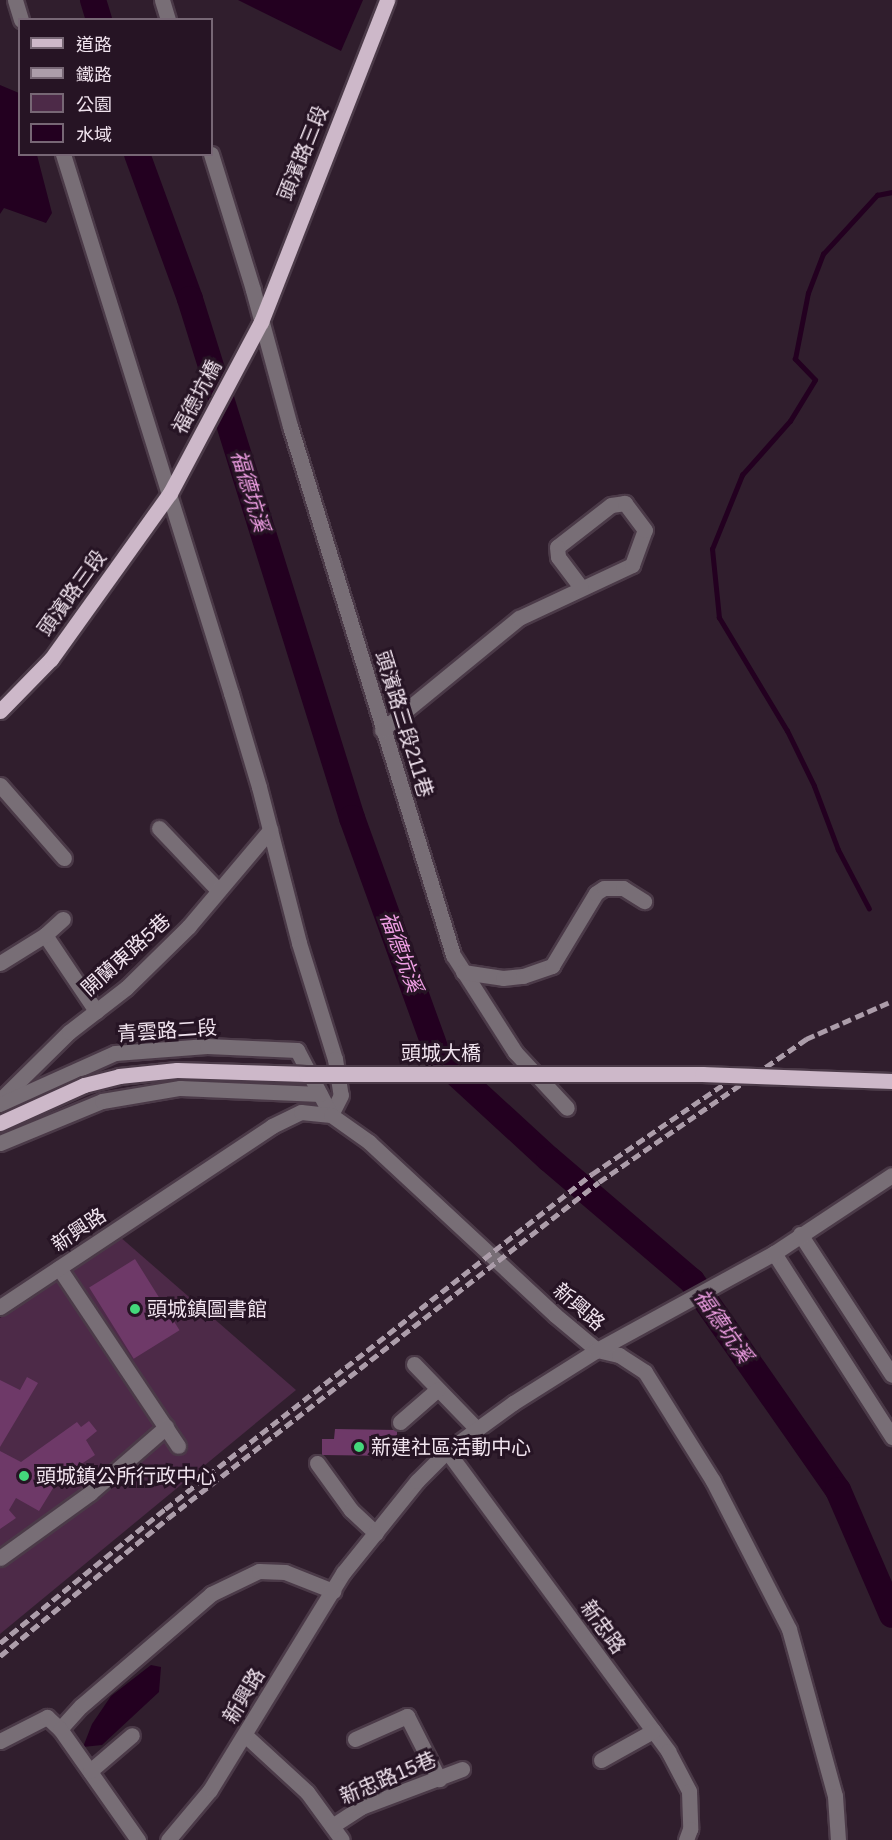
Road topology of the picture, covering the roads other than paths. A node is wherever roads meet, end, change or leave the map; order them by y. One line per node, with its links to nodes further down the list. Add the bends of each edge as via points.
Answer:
1 (15, 0): 4 (street)
2 (162, 0): 5 (street)
3 (387, 0): 8 (main road, 頭濱路三段)
4 (20, 18)
5 (167, 18)
6 (64, 156): 9 (street)
7 (212, 156): 8 (street, 頭濱路三段211巷)
8 (261, 322): 9 (main road, 福德坑橋); 12 (street, 頭濱路三段211巷)
9 (170, 493): 11 (main road, 頭濱路三段, via 51,658); 15 (street)
10 (581, 587): 10 (street, via 632,565 645,530 625,503 611,505 557,547 558,557); 12 (street, via 519,618)
11 (0, 711)
12 (382, 730): 22 (street, 頭濱路三段211巷, via 453,955)
13 (0, 785): 16 (street)
14 (159, 828): 17 (street)
15 (270, 830): 17 (street, 開蘭東路5巷); 28 (street, via 335,1059 341,1095)
16 (64, 858)
17 (218, 890): 23 (street, 開蘭東路5巷, via 174,942)
18 (644, 901): 22 (street, via 623,888 604,888 596,893 552,966 503,978)
19 (63, 919): 20 (street)
20 (45, 935): 21 (street); 23 (street)
21 (0, 963)
22 (463, 972): 27 (street, 頭濱路三段211巷, via 515,1052)
23 (96, 1011): 26 (street, 開蘭東路5巷, via 69,1032)
24 (892, 1081): 29 (main road, 頭城大橋, bridge, via 702,1074 177,1070 119,1076 84,1085)
25 (320, 1094): 26 (street, 青雲路二段, via 297,1050 207,1046 115,1053); 28 (street, 青雲路二段); 30 (street, via 180,1088 102,1101)
26 (0, 1102)
27 (567, 1108)
28 (331, 1115): 34 (street, 新興路, via 301,1112 272,1126); 36 (street, 新興路, via 369,1142)
29 (0, 1123)
30 (0, 1143)
31 (892, 1175): 32 (street)
32 (800, 1234): 33 (street); 38 (street)
33 (774, 1253): 36 (street); 43 (street)
34 (59, 1268): 35 (street, 新興路); 41 (street)
35 (0, 1307)
36 (597, 1350): 42 (street, 新興路); 65 (street, via 619,1355 645,1372 713,1481 789,1629 835,1796)
37 (414, 1364): 39 (street)
38 (892, 1375)
39 (438, 1389): 40 (street); 42 (street)
40 (400, 1422)
41 (166, 1427): 44 (street); 48 (street, via 90,1493)
42 (477, 1430): 45 (street, 新興路)
43 (892, 1437)
44 (178, 1446)
45 (447, 1451): 47 (street, 新興路, via 417,1481); 51 (street, 新忠路)
46 (317, 1463): 47 (street, via 351,1510)
47 (376, 1533): 49 (street, 新興路)
48 (0, 1558)
49 (333, 1591): 50 (street, via 285,1572 259,1571 211,1594 81,1706); 53 (street, 新興路)
50 (60, 1729): 55 (street, via 47,1717); 58 (street)
51 (653, 1731): 56 (street); 64 (street, 新忠路, via 689,1791 690,1829)
52 (132, 1735): 58 (street)
53 (245, 1735): 60 (street, via 307,1792); 62 (street, 新興路, via 210,1790)
54 (355, 1739): 59 (street, via 407,1716)
55 (0, 1741)
56 (601, 1760)
57 (462, 1769): 59 (street, 新忠路15巷)
58 (90, 1771): 61 (street)
59 (439, 1779): 60 (street, 新忠路15巷, via 361,1808)
60 (332, 1826): 63 (street)
61 (138, 1840)
62 (168, 1840)
63 (342, 1840)
64 (686, 1840)
65 (838, 1840)

